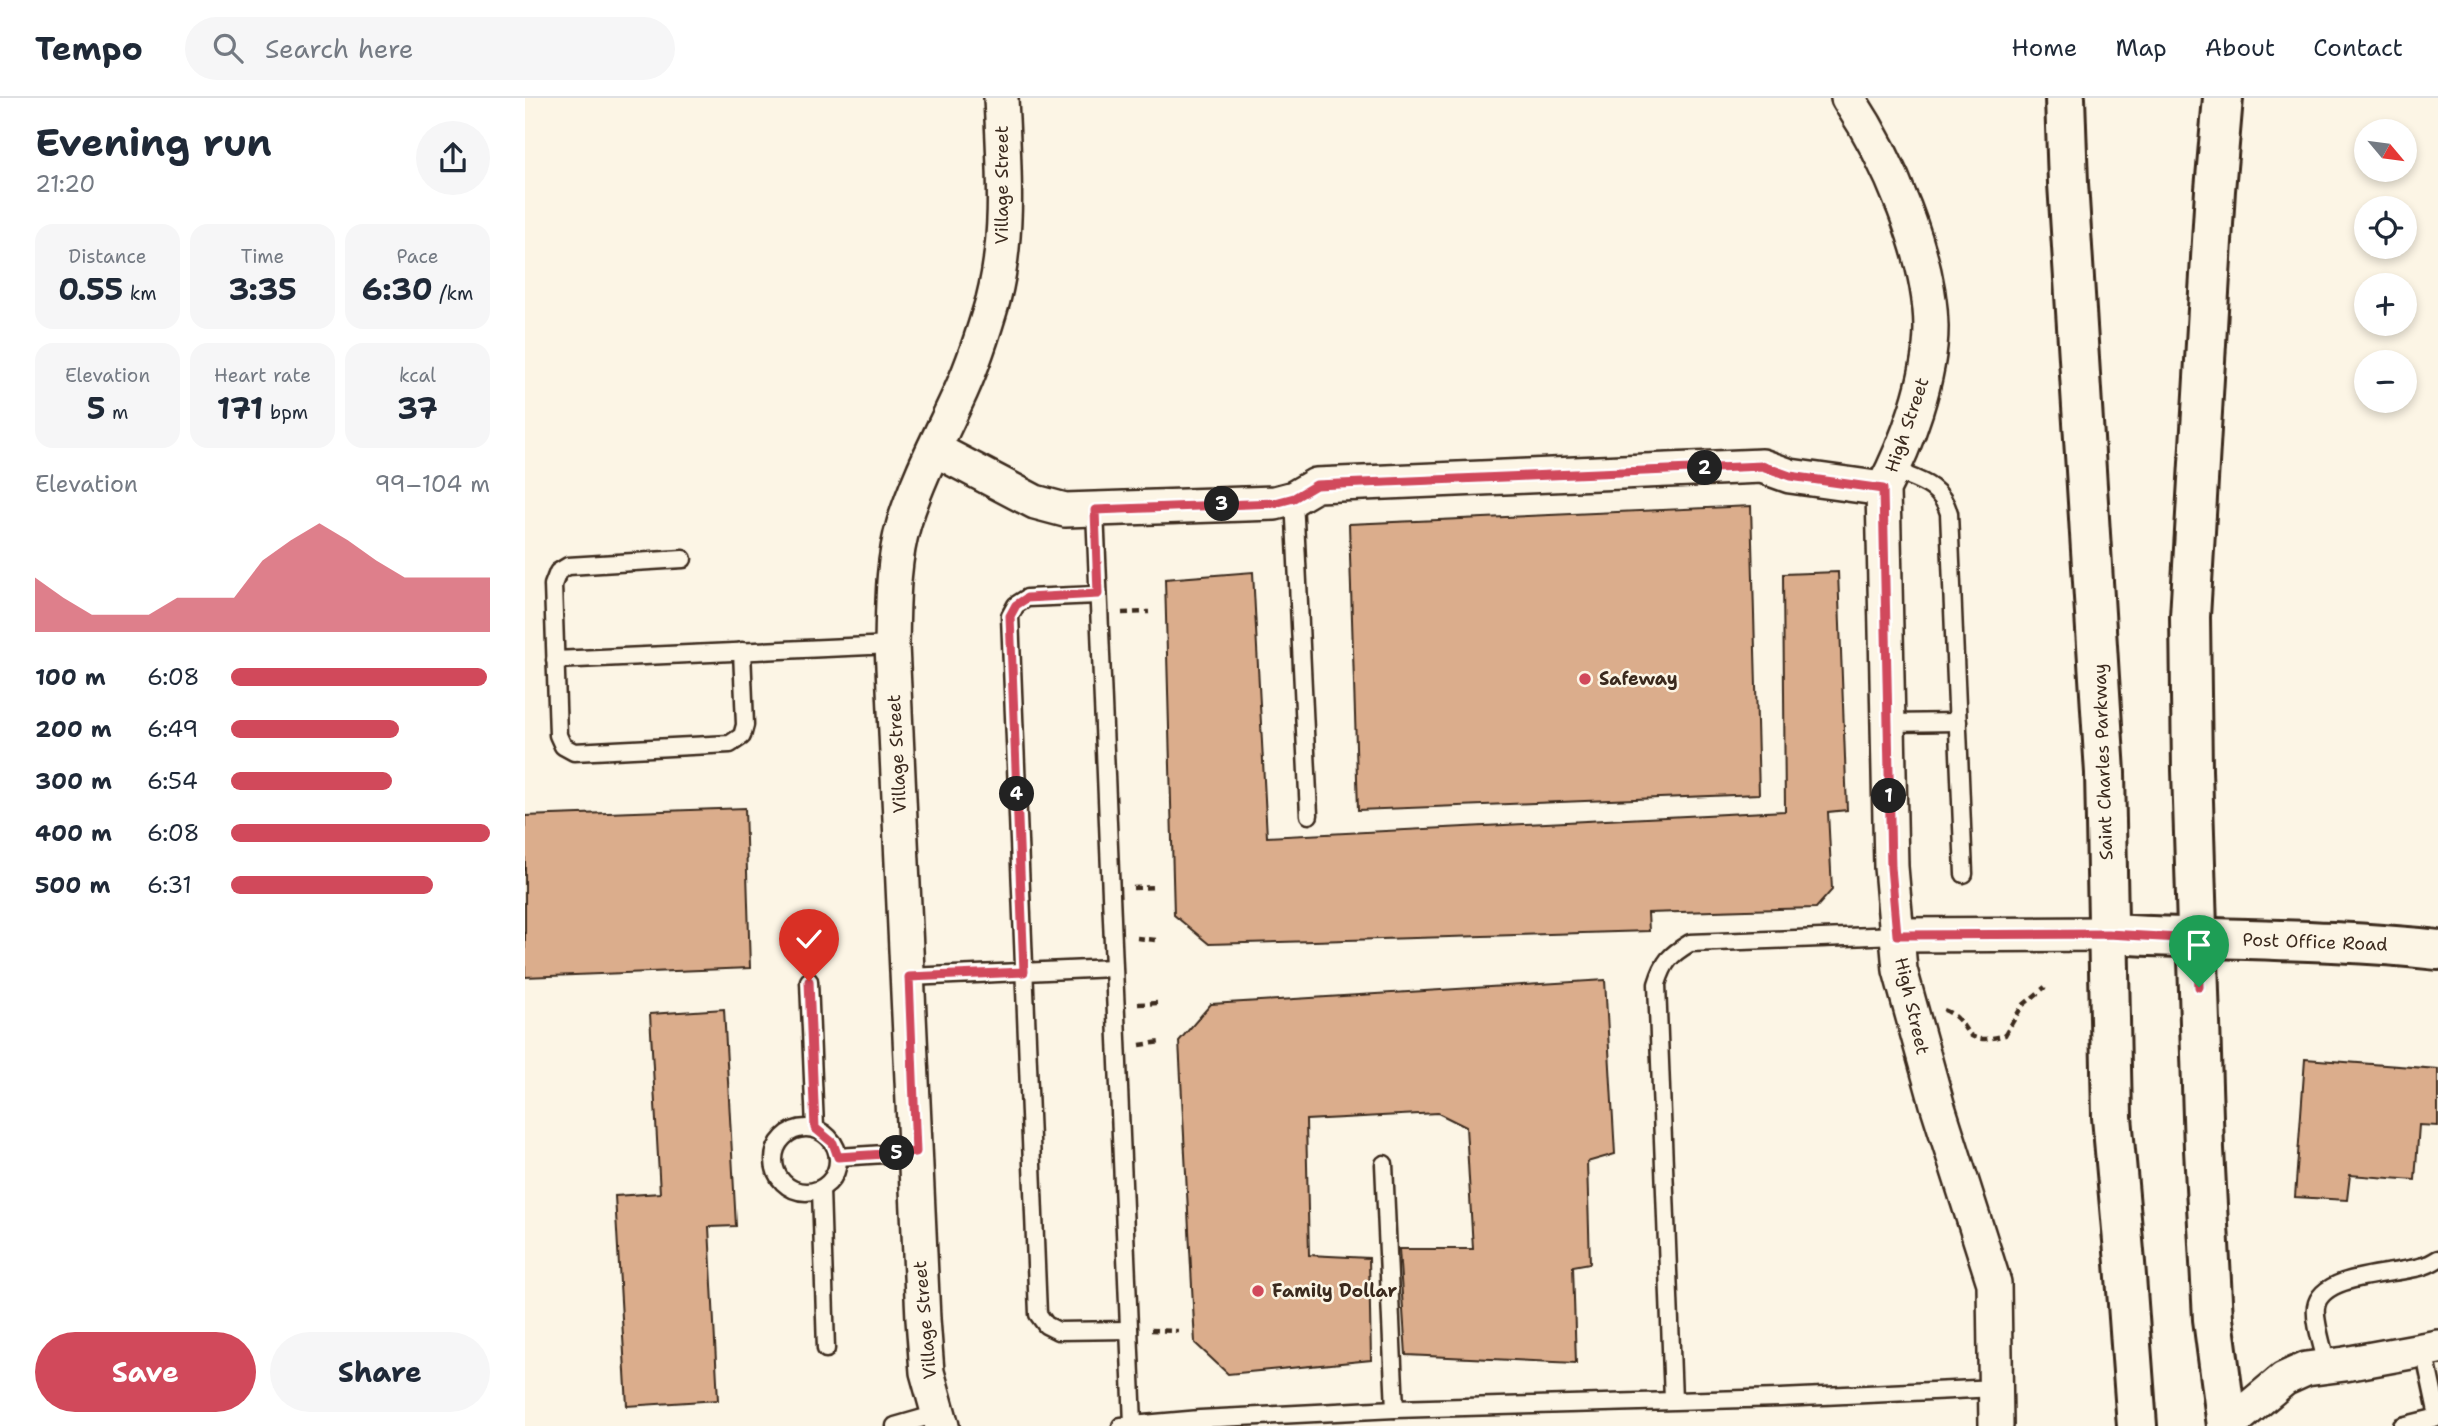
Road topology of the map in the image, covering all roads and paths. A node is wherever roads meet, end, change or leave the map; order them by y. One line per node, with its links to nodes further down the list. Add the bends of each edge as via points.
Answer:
1 (1001, 98): 5 (street, Village Street, via 1005,176 1001,258 980,344)
2 (1848, 98): 6 (street, High Street, via 1904,209 1928,289 1928,360)
3 (2065, 98): 18 (main road, Saint Charles Parkway, via 2105,773)
4 (2223, 98): 21 (main road, via 2190,617)
5 (934, 449): 8 (street, via 1035,502 1065,510); 11 (street, Village Street, via 900,539)
6 (1888, 480): 7 (street, via 1790,476 1762,466 1316,485); 14 (lane, via 1935,489 1949,513); 15 (street, High Street)
7 (1294, 498): 8 (street, via 1275,503); 16 (lane)
8 (1095, 510): 10 (lane)
9 (683, 559): 13 (lane, via 568,566 558,572 553,585)
10 (1098, 594): 24 (lane); 25 (lane, via 1027,598 1010,616)
11 (892, 645): 12 (lane); 26 (street, Village Street)
12 (742, 651): 13 (lane); 13 (lane, via 745,725 742,736 730,744 574,752 563,746 558,735)
13 (555, 660)
14 (1958, 722): 15 (lane); 17 (lane)
15 (1888, 723): 19 (street, High Street)
16 (1309, 815)
17 (1964, 874)
18 (2108, 934): 19 (street, Post Office Road); 21 (main road, Post Office Road); 50 (main road, Saint Charles Parkway, via 2112,1117)
19 (1897, 935): 42 (street, High Street, via 1900,970 1937,1104 1994,1283); 43 (lane, via 1690,943 1662,967 1657,984)
20 (1128, 937): 22 (path)
21 (2197, 939): 23 (main road, Post Office Road, via 2348,941); 51 (main road, via 2213,1319)
22 (1157, 940)
23 (2438, 950)
24 (1113, 968): 25 (lane); 38 (lane)
25 (1024, 972): 26 (lane); 38 (lane, via 1038,1314 1058,1331)
26 (909, 977): 33 (street, Village Street)
27 (809, 981): 32 (lane)
28 (2045, 987): 31 (path, via 2022,1006 2005,1035 1985,1041 1967,1034 1956,1014)
29 (1158, 1003): 30 (path)
30 (1129, 1004)
31 (1934, 1006)
32 (815, 1128): 34 (lane, via 833,1143); 36 (lane, via 789,1134 780,1142 775,1167 788,1187 799,1192)
33 (916, 1152): 34 (lane); 46 (street, Village Street, via 927,1371)
34 (838, 1157): 36 (lane, via 833,1179)
35 (1384, 1164): 44 (lane)
36 (821, 1189): 39 (lane)
37 (2438, 1259): 41 (lane, via 2330,1287 2319,1296 2316,1309)
38 (1129, 1330): 47 (lane)
39 (826, 1349)
40 (2431, 1349): 41 (street); 45 (lane)
41 (2327, 1366): 51 (street, via 2284,1379)
42 (1997, 1388): 43 (lane); 49 (street, High Street)
43 (1673, 1400): 44 (lane)
44 (1395, 1409): 47 (lane)
45 (2438, 1417): 52 (lane)
46 (940, 1420): 48 (lane)
47 (1127, 1425)
48 (895, 1426)
49 (1996, 1426)
50 (2137, 1426)
51 (2227, 1426)
52 (2402, 1426)

